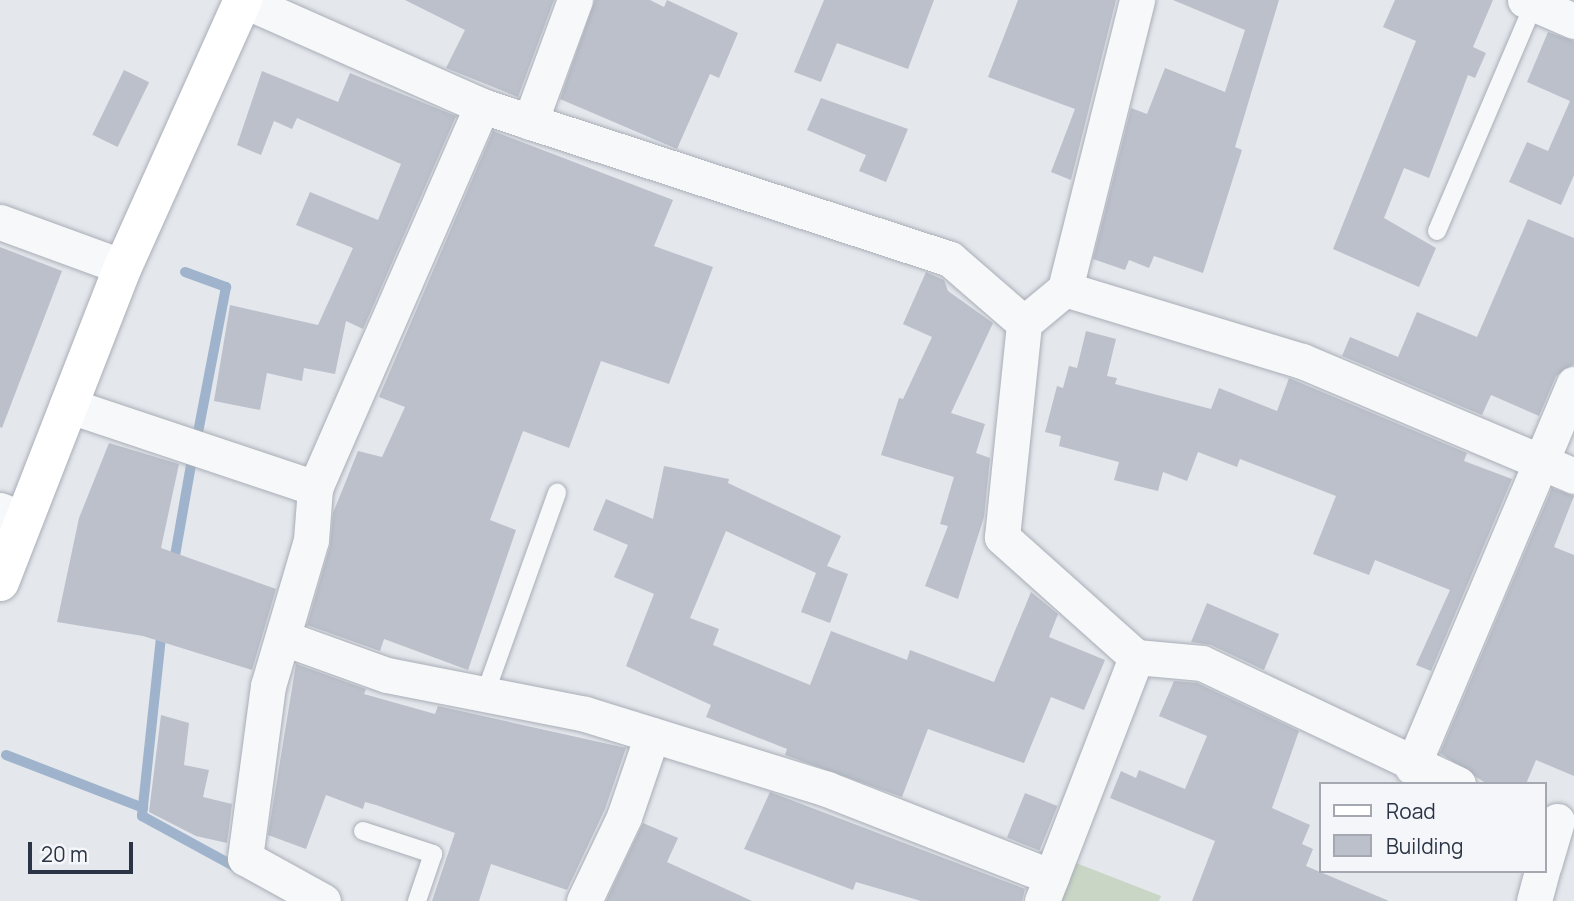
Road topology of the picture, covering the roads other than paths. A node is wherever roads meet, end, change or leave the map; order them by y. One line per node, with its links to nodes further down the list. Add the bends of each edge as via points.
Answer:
1 (243, 0): 6 (street); 10 (street)
2 (575, 0): 7 (street)
3 (1137, 0): 11 (street)
4 (1532, 1): 5 (street); 9 (lane)
5 (1574, 21)
6 (482, 106): 7 (street); 17 (street)
7 (530, 122): 12 (street, via 950,259)
8 (0, 222): 10 (street)
9 (1437, 231)
10 (122, 267): 14 (street)
11 (1065, 289): 12 (street); 15 (street, via 1302,361)
12 (1024, 323): 22 (street, via 1002,537)
13 (1574, 383): 15 (street)
14 (66, 405): 17 (street); 19 (street)
15 (1542, 461): 16 (street); 25 (street)
16 (1574, 476)
17 (315, 488): 21 (street, via 311,540)
18 (557, 494): 23 (lane)
19 (12, 514): 20 (street)
20 (0, 582)
21 (284, 638): 23 (street, via 387,675); 32 (street, via 268,686 245,858)
22 (1136, 657): 25 (street, via 1202,663); 31 (street)
23 (485, 694): 24 (street)
24 (652, 735): 31 (street, via 827,789); 34 (street, via 624,817)
25 (1412, 766): 26 (street)
26 (1453, 782)
27 (1558, 820): 29 (street)
28 (363, 831): 33 (lane, via 433,855)
29 (1546, 859)
30 (1541, 873): 35 (street)
31 (1046, 889)
32 (323, 901)
33 (417, 901)
34 (584, 901)
35 (1534, 901)

